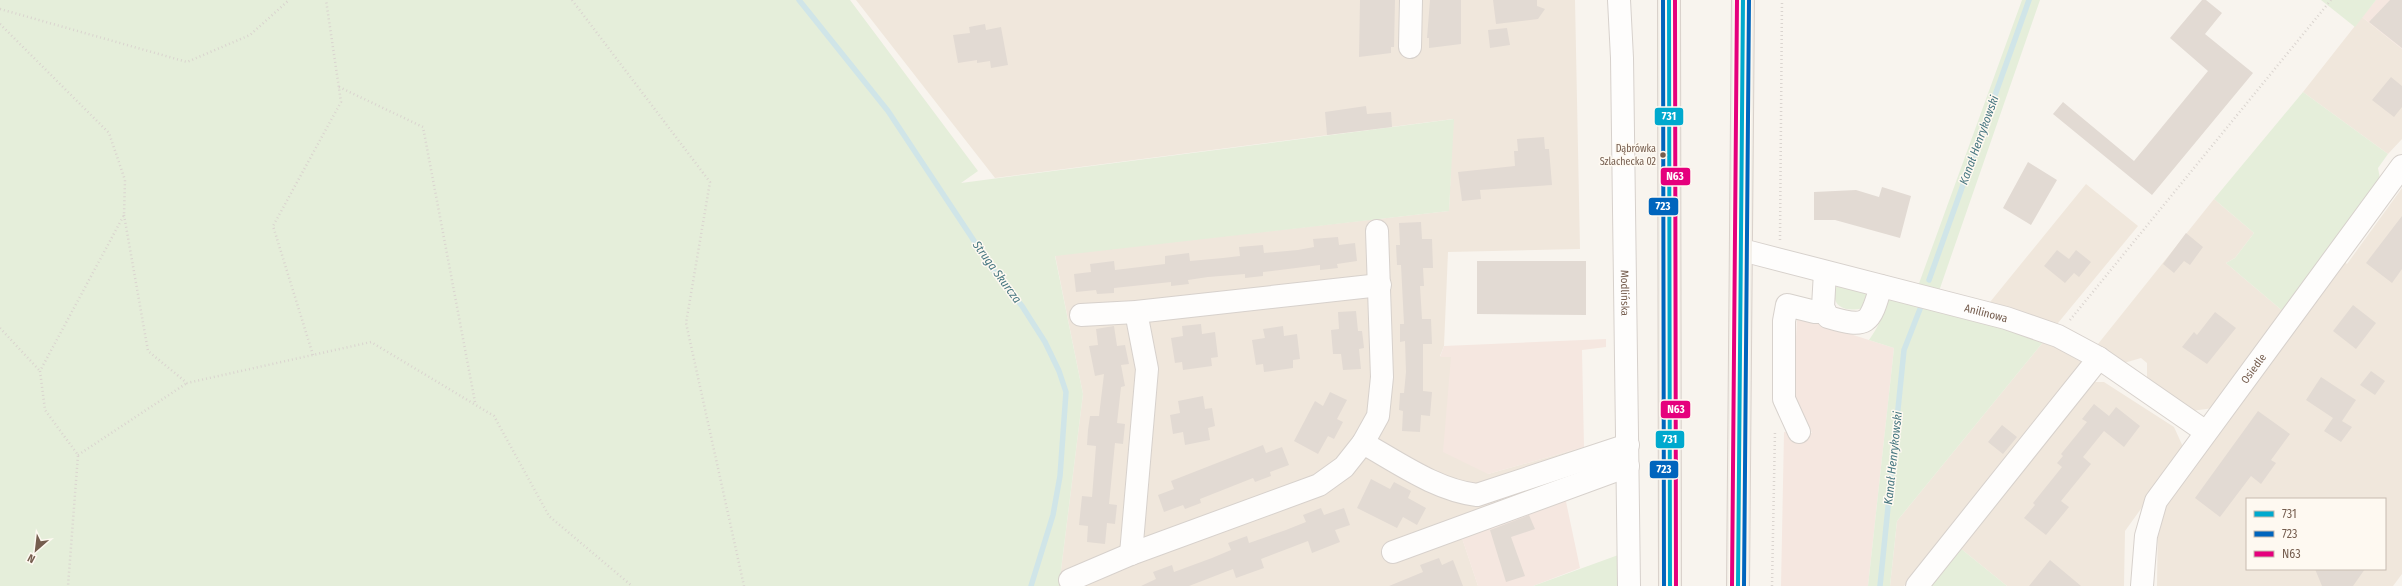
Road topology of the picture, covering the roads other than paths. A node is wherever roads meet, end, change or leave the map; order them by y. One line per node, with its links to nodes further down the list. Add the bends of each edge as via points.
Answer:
1 (1411, 0): 5 (street)
2 (1619, 0): 19 (street, Modlińska)
3 (1668, 0): 25 (main road)
4 (1743, 0): 8 (main road)
5 (1410, 47)
6 (2402, 166): 17 (street, Osiedle)
7 (1377, 231): 10 (street)
8 (1742, 250): 9 (street, Anilinowa); 26 (main road)
9 (1826, 272): 11 (street, Anilinowa); 13 (street, via 1823,307)
10 (1380, 285): 12 (street); 18 (street, via 1382,377 1378,416)
11 (1881, 286): 13 (street, via 1873,314 1862,323 1851,324 1828,317); 15 (street, Anilinowa, via 2006,318 2058,336)
12 (1136, 312): 14 (street); 22 (street, via 1148,369)
13 (1825, 312): 16 (street, via 1787,305 1784,321 1784,399)
14 (1081, 315)
15 (2100, 358): 17 (street, Anilinowa); 27 (street)
16 (1799, 432)
17 (2206, 432): 28 (street, Osiedle, via 2156,501 2146,536)
18 (1363, 443): 19 (street, via 1436,483 1459,493 1477,496); 22 (street, via 1344,467 1319,485)
19 (1628, 445): 20 (street, Modlińska)
20 (1628, 466): 21 (street); 24 (street, Modlińska)
21 (1393, 552)
22 (1131, 554): 23 (street)
23 (1070, 580)
24 (1630, 586)
25 (1670, 586)
26 (1738, 586)
27 (1916, 586)
28 (2142, 586)

